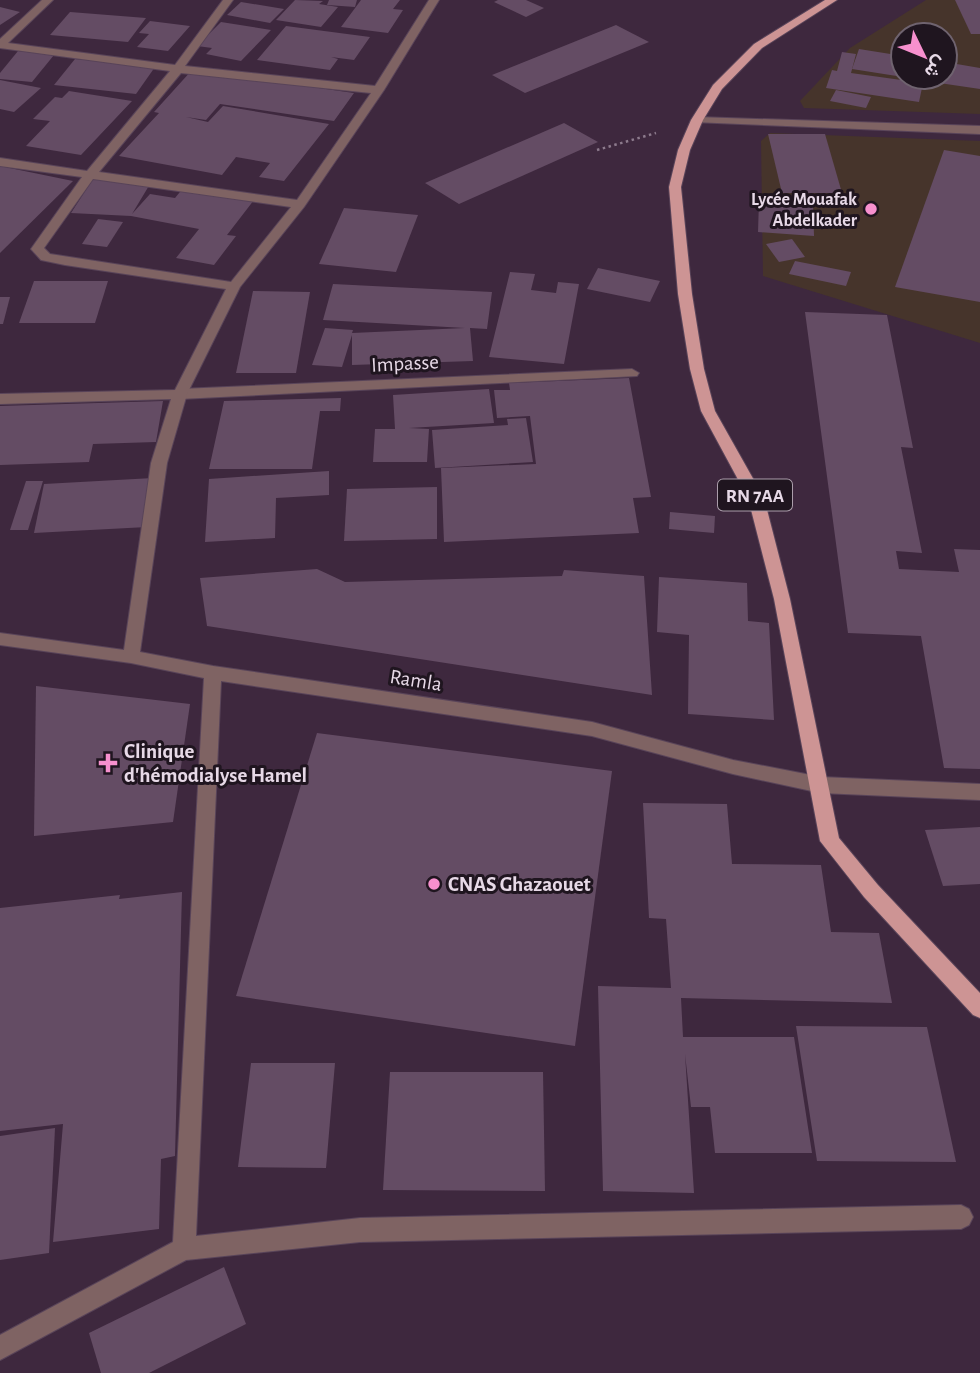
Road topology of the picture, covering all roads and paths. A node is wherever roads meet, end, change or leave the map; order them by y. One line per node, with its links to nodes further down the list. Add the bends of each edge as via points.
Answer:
1 (48, 0): 5 (street)
2 (228, 0): 6 (street)
3 (433, 0): 7 (street)
4 (832, 0): 8 (main road, RN 7AA, via 758,46 717,87)
5 (0, 45): 6 (street)
6 (178, 69): 7 (street); 12 (street)
7 (378, 90): 13 (street)
8 (697, 120): 9 (street); 10 (path); 21 (main road, RN 7AA, via 675,187 697,369 708,411 756,498)
9 (980, 130)
10 (597, 150)
11 (0, 162): 12 (street)
12 (89, 176): 13 (street); 14 (street, via 41,239 39,253 65,261)
13 (300, 204): 14 (street)
14 (234, 286): 16 (street)
15 (632, 373): 16 (street, Impasse)
16 (180, 394): 17 (street, Impasse); 19 (street, via 159,463)
17 (0, 399)
18 (0, 639): 19 (street, Ramla)
19 (131, 657): 20 (street, Ramla)
20 (213, 673): 21 (street, Ramla, via 592,729); 25 (street)
21 (821, 785): 22 (street, Ramla); 23 (main road, RN 7AA, via 830,841)
22 (980, 792)
23 (980, 1008)
24 (961, 1217): 25 (street, via 360,1230)
25 (184, 1249): 26 (street)
26 (0, 1348)

